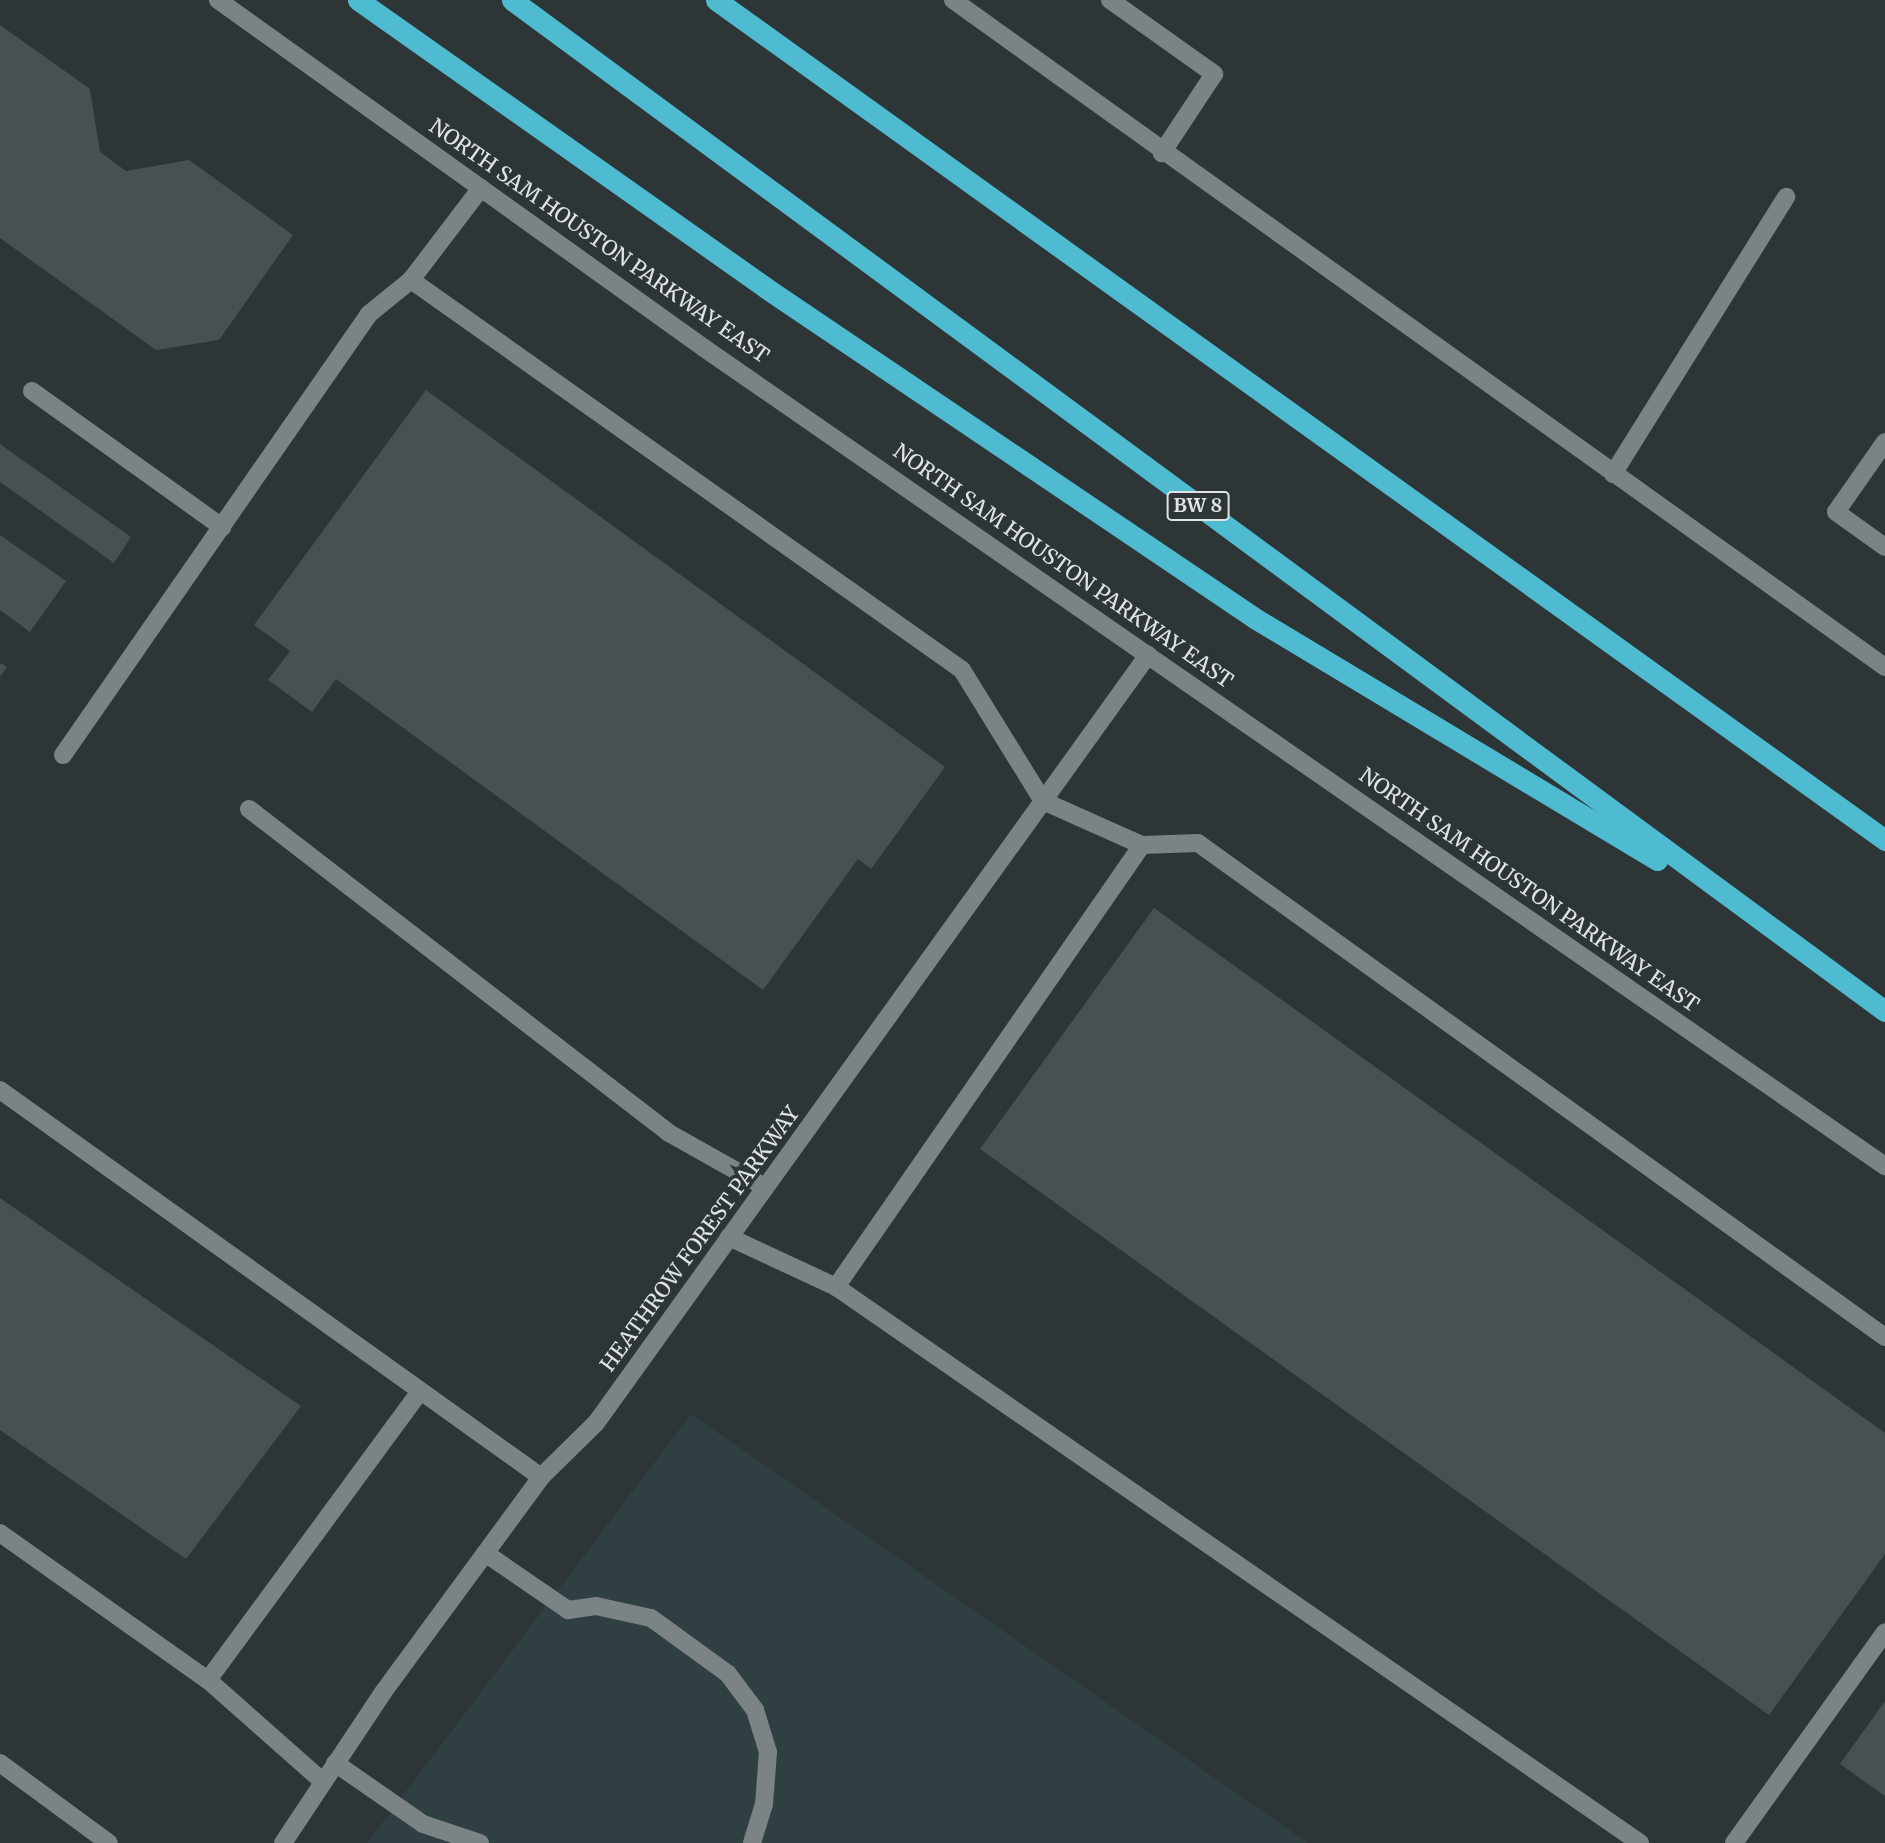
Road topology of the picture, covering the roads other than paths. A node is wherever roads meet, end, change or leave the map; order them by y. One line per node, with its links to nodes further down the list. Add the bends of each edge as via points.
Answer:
1 (218, 0): 8 (main road, NORTH SAM HOUSTON PARKWAY EAST)
2 (358, 0): 23 (highway, via 766,288 1256,619)
3 (512, 0): 23 (highway, BW 8)
4 (716, 0): 21 (highway)
5 (953, 0): 7 (main road)
6 (1110, 0): 7 (main road, via 1214,74)
7 (1161, 153): 13 (main road)
8 (481, 188): 10 (main road); 16 (main road, NORTH SAM HOUSTON PARKWAY EAST)
9 (1786, 197): 13 (main road)
10 (411, 280): 14 (main road, via 369,314); 19 (main road, via 962,670)
11 (32, 391): 14 (main road)
12 (1885, 442): 15 (main road, via 1836,512)
13 (1613, 474): 17 (main road)
14 (222, 527): 18 (main road)
15 (1885, 547)
16 (1148, 655): 19 (main road, HEATHROW FOREST PARKWAY); 26 (main road, NORTH SAM HOUSTON PARKWAY EAST)
17 (1885, 667)
18 (63, 755)
19 (1043, 801): 22 (main road); 27 (main road, HEATHROW FOREST PARKWAY)
20 (249, 809): 27 (main road, via 669,1133)
21 (1885, 840)
22 (1142, 845): 29 (main road); 30 (main road, via 1198,843)
23 (1767, 926): 24 (highway, BW 8)
24 (1885, 1011)
25 (0, 1090): 31 (main road)
26 (1885, 1167)
27 (765, 1187): 28 (main road, HEATHROW FOREST PARKWAY)
28 (729, 1237): 29 (main road); 32 (main road, HEATHROW FOREST PARKWAY, via 596,1423)
29 (836, 1287): 44 (main road)
30 (1885, 1337)
31 (419, 1394): 32 (main road); 36 (main road)
32 (541, 1477): 34 (main road, HEATHROW FOREST PARKWAY)
33 (0, 1533): 36 (main road)
34 (485, 1553): 38 (main road, HEATHROW FOREST PARKWAY); 43 (main road, via 568,1610 596,1606 651,1618 728,1674 755,1710 768,1752 764,1804)
35 (1885, 1632): 45 (main road)
36 (208, 1680): 39 (main road)
37 (0, 1763): 40 (main road)
38 (335, 1763): 39 (main road, HEATHROW FOREST PARKWAY); 42 (main road, via 423,1824)
39 (322, 1782): 41 (main road, HEATHROW FOREST PARKWAY)
40 (108, 1843)
41 (282, 1843)
42 (480, 1843)
43 (752, 1843)
44 (1640, 1843)
45 (1734, 1843)

